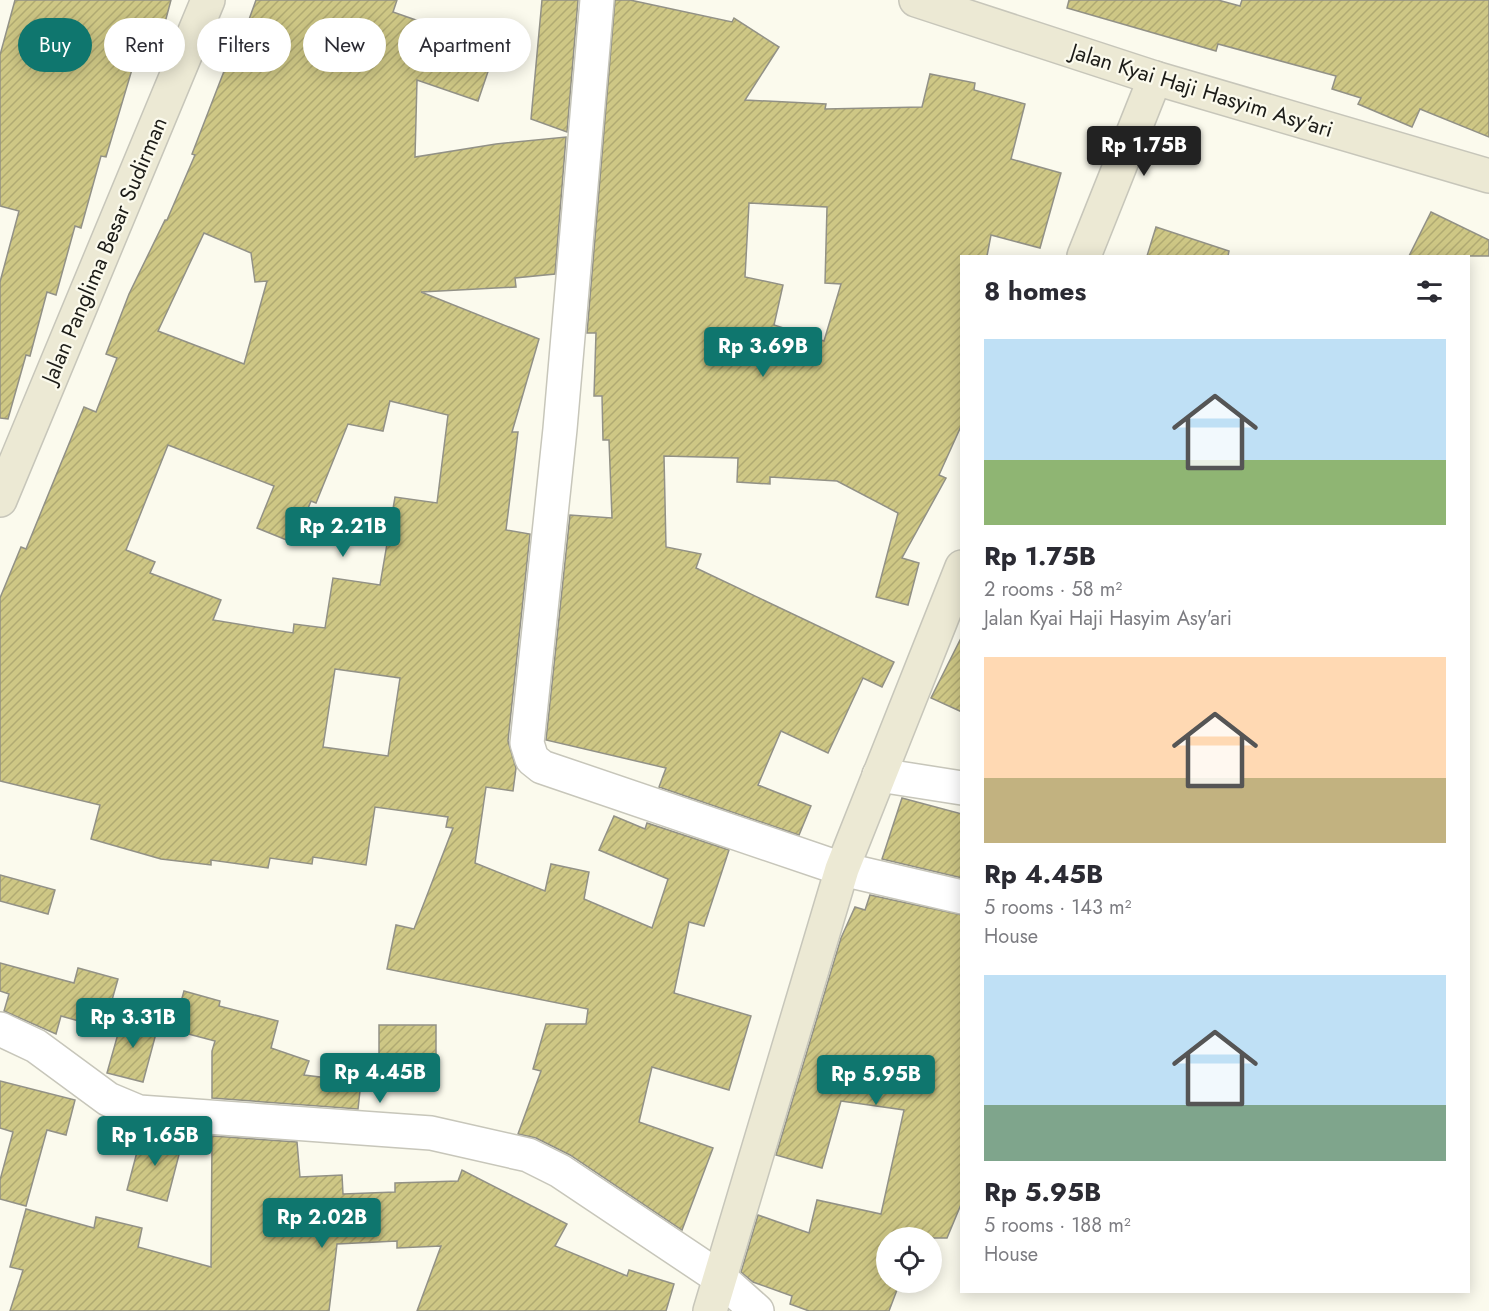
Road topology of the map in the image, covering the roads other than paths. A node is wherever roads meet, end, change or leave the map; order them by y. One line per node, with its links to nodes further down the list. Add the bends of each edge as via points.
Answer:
1 (208, 0): 7 (street, Jalan Panglima Besar Sudirman)
2 (597, 0): 11 (street, via 561,429 527,743 532,759 542,767)
3 (916, 0): 4 (street, Jalan Kyai Haji Hasyim Asy'ari)
4 (1155, 78): 5 (street, Jalan Kyai Haji Hasyim Asy'ari); 6 (street)
5 (1489, 176)
6 (1084, 255)
7 (0, 500)
8 (960, 572): 9 (street)
9 (879, 775): 10 (street); 11 (street)
10 (960, 788)
11 (842, 869): 12 (street); 14 (street)
12 (960, 897)
13 (0, 1029): 14 (street, via 36,1046 108,1099 139,1112 431,1133 528,1155 560,1171)
14 (720, 1278): 15 (street); 16 (street)
15 (710, 1311)
16 (757, 1311)

